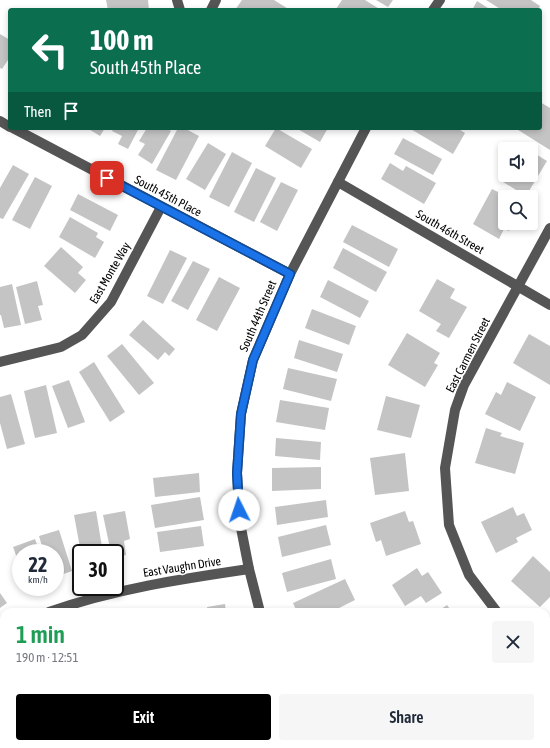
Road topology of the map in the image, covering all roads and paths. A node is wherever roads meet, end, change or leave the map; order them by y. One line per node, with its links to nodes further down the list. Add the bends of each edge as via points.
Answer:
1 (17, 130): 4 (street, South 45th Place)
2 (365, 130): 3 (street, South 44th Street)
3 (338, 182): 6 (street, South 44th Street); 7 (street, South 46th Street)
4 (161, 207): 6 (street, South 45th Place); 9 (street, East Monte Way, via 111,302 82,335 61,347)
5 (550, 228): 7 (street, East Carmen Street)
6 (290, 274): 10 (street, South 44th Street, via 253,360 241,414 237,473 240,523)
7 (518, 287): 8 (street, South 46th Street); 13 (street, East Carmen Street, via 464,386 455,410 445,468 448,525 469,576)
8 (550, 305)
9 (0, 362)
10 (249, 569): 11 (street, East Vaughn Drive, via 143,586); 12 (street, South 44th Street)
11 (61, 608)
12 (259, 608)
13 (493, 608)

